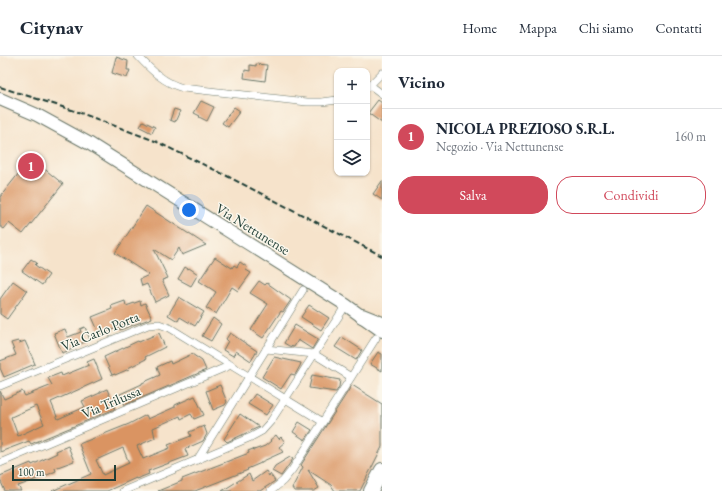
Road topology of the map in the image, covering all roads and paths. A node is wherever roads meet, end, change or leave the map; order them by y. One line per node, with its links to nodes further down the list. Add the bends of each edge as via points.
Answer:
1 (138, 56): 7 (street, via 162,79 174,86 307,102)
2 (382, 73): 3 (street)
3 (370, 85)
4 (370, 87): 5 (street)
5 (382, 94)
6 (0, 99): 9 (main road, Via Nettunense, via 37,115 90,144)
7 (334, 100)
8 (303, 290): 13 (street)
9 (346, 305): 10 (main road, Via Nettunense); 14 (street)
10 (362, 316): 11 (highway); 12 (main road, Via Nettunense)
11 (382, 326)
12 (379, 334): 17 (street)
13 (266, 349): 14 (street); 16 (street)
14 (314, 354): 17 (street); 19 (street)
15 (231, 365): 16 (street, Via Carlo Porta); 18 (street, Via Carlo Porta, via 170,328 153,324); 22 (street, Via Trilussa)
16 (249, 376): 19 (street, Via Carlo Porta); 21 (street)
17 (351, 377): 20 (street)
18 (0, 386)
19 (285, 399): 20 (street, Via Carlo Porta); 21 (street, via 269,423 254,436)
20 (323, 422): 25 (street, via 288,476)
21 (197, 460): 24 (street)
22 (0, 463)
23 (382, 470): 26 (highway)
24 (123, 491)
25 (271, 491)
26 (371, 491)

